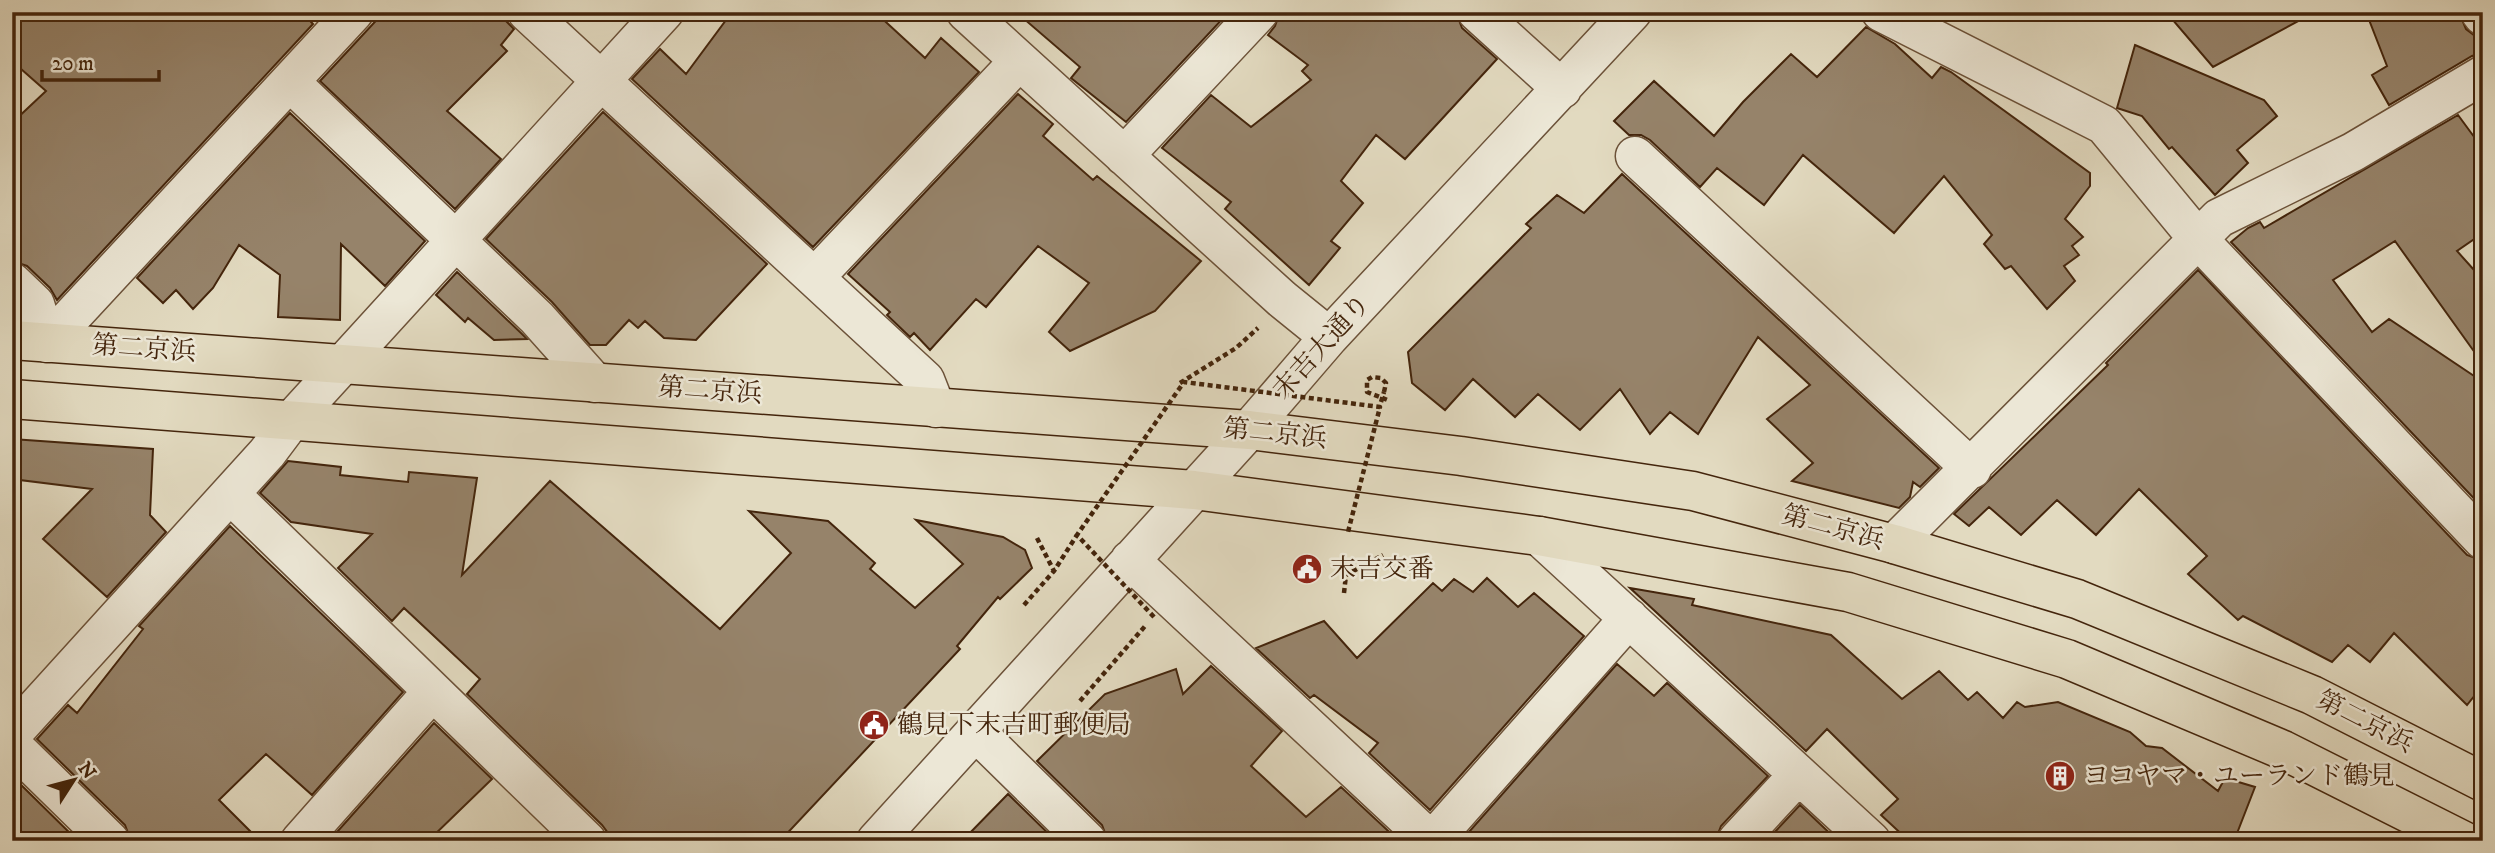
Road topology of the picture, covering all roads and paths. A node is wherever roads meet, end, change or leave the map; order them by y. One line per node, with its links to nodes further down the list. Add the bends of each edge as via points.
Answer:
1 (354, 12): 12 (street)
2 (527, 12): 11 (street)
3 (664, 12): 11 (street)
4 (1259, 12): 14 (street)
5 (1477, 12): 13 (street)
6 (1632, 12): 13 (street, 末吉大通り)
7 (1881, 12): 16 (street, via 2104,125)
8 (969, 13): 9 (street)
9 (1019, 61): 14 (street); 18 (street)
10 (2483, 75): 16 (street, via 2353,152 2219,218)
11 (604, 81): 17 (street); 18 (street)
12 (289, 82): 17 (street); 22 (street)
13 (1562, 89): 21 (street, 末吉大通り)
14 (1124, 156): 21 (street)
15 (1635, 156): 32 (street)
16 (2198, 239): 32 (street); 39 (street)
17 (455, 242): 23 (street); 25 (street, via 537,318)
18 (816, 276): 29 (street, via 925,380)
19 (12, 282): 22 (street, via 35,304)
20 (1265, 319): 24 (path, via 1253,335)
21 (1329, 337): 31 (street, 末吉大通り)
22 (30, 342): 23 (highway, 第二京浜)
23 (344, 363): 25 (highway, 第二京浜); 30 (street)
24 (1184, 382): 35 (path, bridge, via 1380,407); 36 (path, bridge)
25 (595, 383): 29 (highway, 第二京浜)
26 (12, 399): 30 (highway)
27 (1390, 401): 28 (path, bridge, via 1367,392 1367,380 1372,377 1381,377 1386,383 1384,392)
28 (1381, 402)
29 (936, 408): 31 (highway, 第二京浜)
30 (291, 421): 33 (highway); 34 (street)
31 (1249, 430): 33 (street, 末吉大通り); 40 (highway, 第二京浜, via 1693,491)
32 (1972, 469): 40 (street)
33 (1194, 490): 37 (highway); 42 (street, 末吉大通り)
34 (230, 494): 47 (street); 50 (street)
35 (1348, 532)
36 (1077, 534): 43 (path); 48 (path, bridge, via 1154,617)
37 (1539, 536): 46 (street); 62 (highway, via 1848,592 2067,659 2283,750)
38 (1037, 538): 43 (path)
39 (2483, 540)
40 (1894, 544): 53 (highway, 第二京浜, via 2090,604 2312,695)
41 (1385, 549): 44 (path, via 1382,558 1346,575)
42 (1130, 560): 49 (street, 末吉大通り); 59 (street)
43 (1054, 571): 45 (path)
44 (1344, 593)
45 (1024, 605)
46 (1629, 618): 52 (street); 59 (street)
47 (432, 692): 54 (street); 56 (street)
48 (1080, 701)
49 (975, 731): 57 (street, 末吉大通り); 58 (street)
50 (12, 734)
51 (12, 745): 55 (street)
52 (1797, 776): 60 (street); 61 (street)
53 (2483, 782)
54 (564, 833)
55 (110, 841)
56 (300, 841)
57 (876, 841)
58 (1087, 841)
59 (1431, 841)
60 (1737, 841)
61 (1871, 841)
62 (2463, 841)

